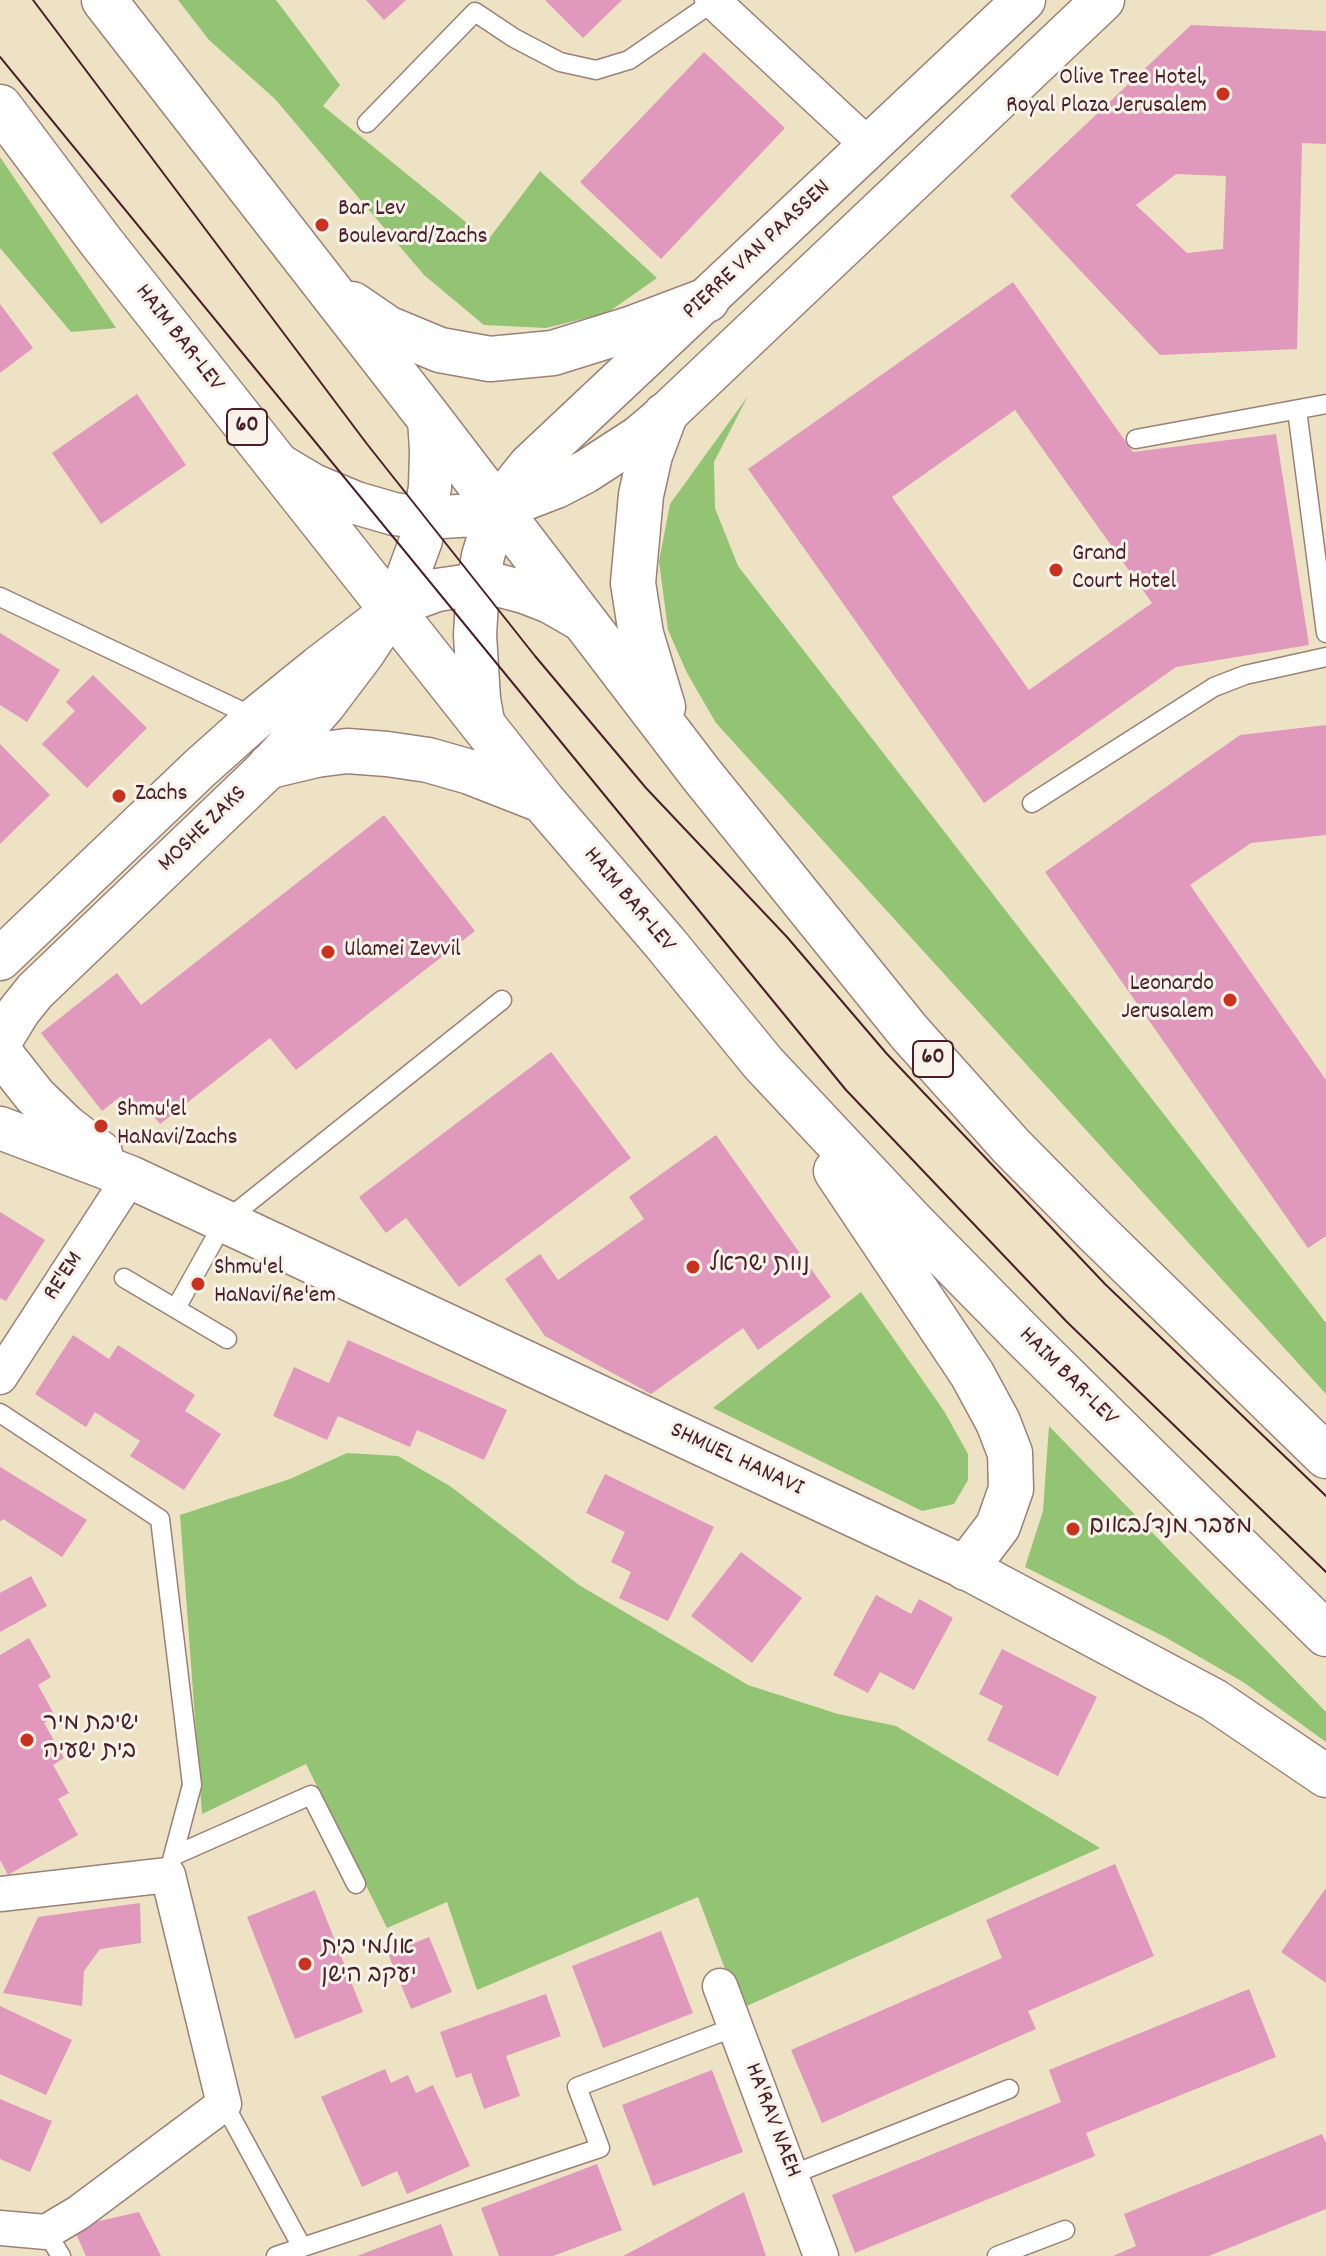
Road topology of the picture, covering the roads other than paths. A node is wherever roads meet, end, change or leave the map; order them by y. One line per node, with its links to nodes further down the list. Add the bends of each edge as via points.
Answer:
1 (104, 0): 8 (highway, 60)
2 (1024, 0): 7 (street, PIERRE VAN PAASSEN)
3 (1103, 0): 12 (street)
4 (712, 1): 6 (lane, via 629,60 596,70 560,62 475,12); 7 (street)
5 (0, 107): 15 (highway, HAIM BAR-LEV / 60)
6 (367, 123)
7 (869, 146): 9 (street, PIERRE VAN PAASSEN)
8 (327, 287): 9 (highway, via 387,328 440,350 490,359 553,353); 13 (highway, 60)
9 (707, 300): 16 (street, PIERRE VAN PAASSEN, via 529,466)
10 (1326, 404): 11 (lane)
11 (1297, 410): 14 (lane); 22 (lane)
12 (665, 415): 16 (street, via 585,472); 26 (highway, via 641,495 633,583 641,634)
13 (429, 418): 16 (highway, 60); 17 (street, MOSHE ZAKS)
14 (1136, 439)
15 (276, 463): 17 (street, via 345,499); 20 (highway, HAIM BAR-LEV / 60)
16 (499, 509): 17 (street); 18 (street, PIERRE VAN PAASSEN); 21 (highway, 60)
17 (426, 518): 20 (street, MOSHE ZAKS, via 409,577)
18 (478, 584): 20 (street, MOSHE ZAKS, via 437,590); 21 (street, MOSHE ZAKS, via 524,592); 25 (street, PIERRE VAN PAASSEN, via 475,635)
19 (0, 597): 24 (lane)
20 (392, 611): 24 (street, MOSHE ZAKS); 25 (highway, HAIM BAR-LEV / 60); 27 (street, MOSHE ZAKS, via 324,705)
21 (585, 622): 26 (highway, 60)
22 (1326, 633)
23 (1326, 657): 29 (lane, via 1214,687)
24 (256, 718): 30 (street, MOSHE ZAKS)
25 (484, 727): 28 (highway, HAIM BAR-LEV / 60)
26 (672, 736): 42 (highway, 60, via 909,1032 1001,1134)
27 (270, 766): 28 (highway, via 347,751 387,754 470,772); 32 (street, MOSHE ZAKS, via 35,991 19,1011)
28 (543, 801): 33 (highway, HAIM BAR-LEV / 60)
29 (1032, 803)
30 (0, 959)
31 (502, 1000): 36 (lane)
32 (2, 1051): 35 (street, SHMUEL HANAVI, via 35,1096)
33 (763, 1063): 43 (highway, HAIM BAR-LEV / 60, via 915,1225); 44 (highway, via 972,1374 998,1422 1010,1453 1011,1489 998,1526)
34 (0, 1128): 35 (street, SHMUEL HANAVI)
35 (130, 1177): 36 (street, SHMUEL HANAVI); 40 (street, RE'EM)
36 (224, 1222): 38 (lane); 44 (street, SHMUEL HANAVI)
37 (124, 1278): 38 (lane)
38 (176, 1308): 39 (lane)
39 (227, 1339)
40 (0, 1377)
41 (0, 1413): 48 (lane, via 160,1519 192,1785)
42 (1326, 1456)
43 (1251, 1561): 45 (highway, HAIM BAR-LEV / 60); 46 (highway)
44 (966, 1568): 47 (street, SHMUEL HANAVI, via 1214,1700)
45 (1326, 1634)
46 (1326, 1653)
47 (1326, 1776)
48 (171, 1866): 49 (lane, via 311,1795); 50 (street); 54 (street)
49 (356, 1884)
50 (0, 1894)
51 (720, 1986): 52 (street, HA'RAV NAEH)
52 (735, 2027): 55 (street, HA'RAV NAEH); 59 (lane, via 577,2087 600,2148)
53 (1009, 2089): 55 (lane)
54 (224, 2104): 58 (street, via 78,2213); 59 (lane)
55 (791, 2175): 61 (street, HA'RAV NAEH)
56 (0, 2228): 58 (street)
57 (1065, 2230): 62 (lane)
58 (54, 2244)
59 (302, 2247): 60 (lane)
60 (276, 2256)
61 (821, 2256)
62 (997, 2256)

